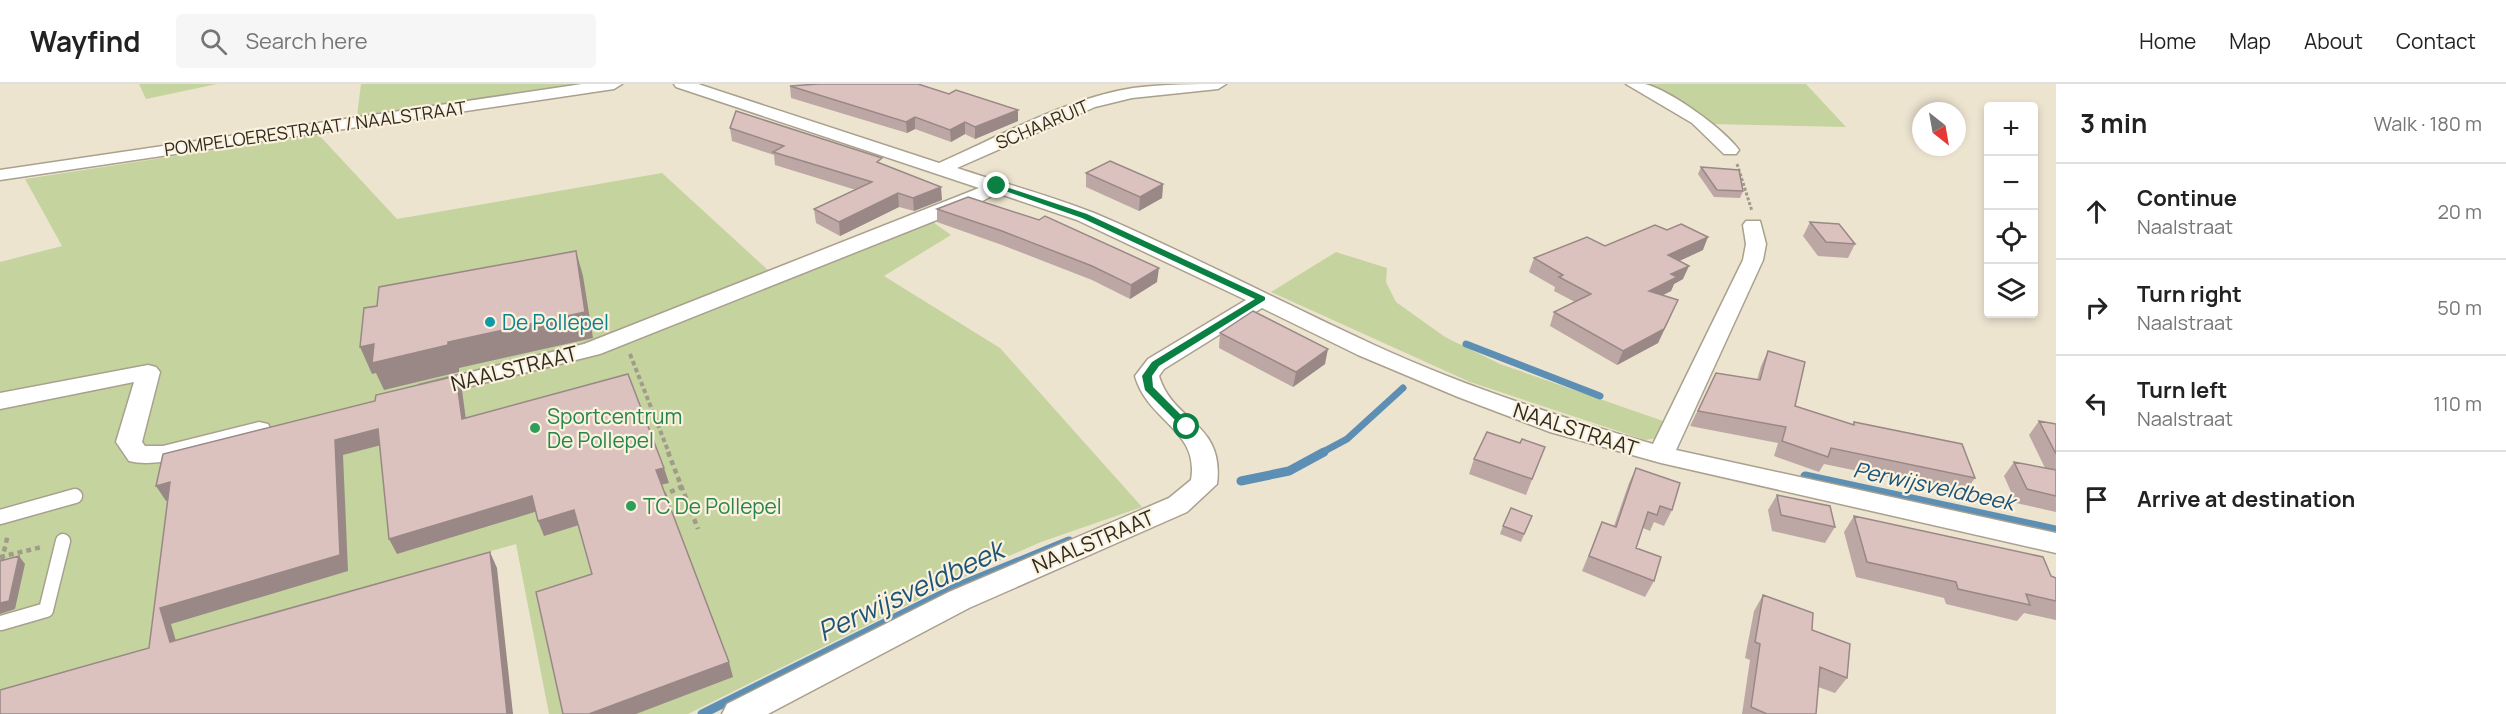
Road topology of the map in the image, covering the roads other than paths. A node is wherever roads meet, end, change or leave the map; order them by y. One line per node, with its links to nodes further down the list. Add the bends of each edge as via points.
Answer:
1 (614, 84): 7 (street, POMPELOERESTRAAT / NAALSTRAAT)
2 (682, 84): 6 (street, NAALSTRAAT)
3 (1218, 84): 6 (street, SCHAARUIT, via 1132,93 1089,104)
4 (1634, 84): 5 (street, via 1697,117)
5 (1730, 150)
6 (942, 168): 8 (street, NAALSTRAAT)
7 (8, 173)
8 (997, 186): 10 (street, NAALSTRAAT, via 1095,221); 11 (street, NAALSTRAAT, via 623,336 559,358)
9 (1753, 225): 14 (street, NAALSTRAAT, via 1753,260)
10 (1262, 299): 14 (street, NAALSTRAAT, via 1366,350 1466,392 1559,426); 20 (street, NAALSTRAAT, via 1156,364 1147,376 1149,388 1187,427 1206,456 1204,484 1178,505 959,600)
11 (402, 396)
12 (0, 401): 13 (street, via 148,372 129,442 138,454 163,453)
13 (278, 426)
14 (1661, 455): 18 (street, NAALSTRAAT)
15 (75, 496): 16 (lane)
16 (5, 520)
17 (63, 541): 19 (lane, via 46,610)
18 (2056, 543)
19 (1, 623)
20 (738, 714)

